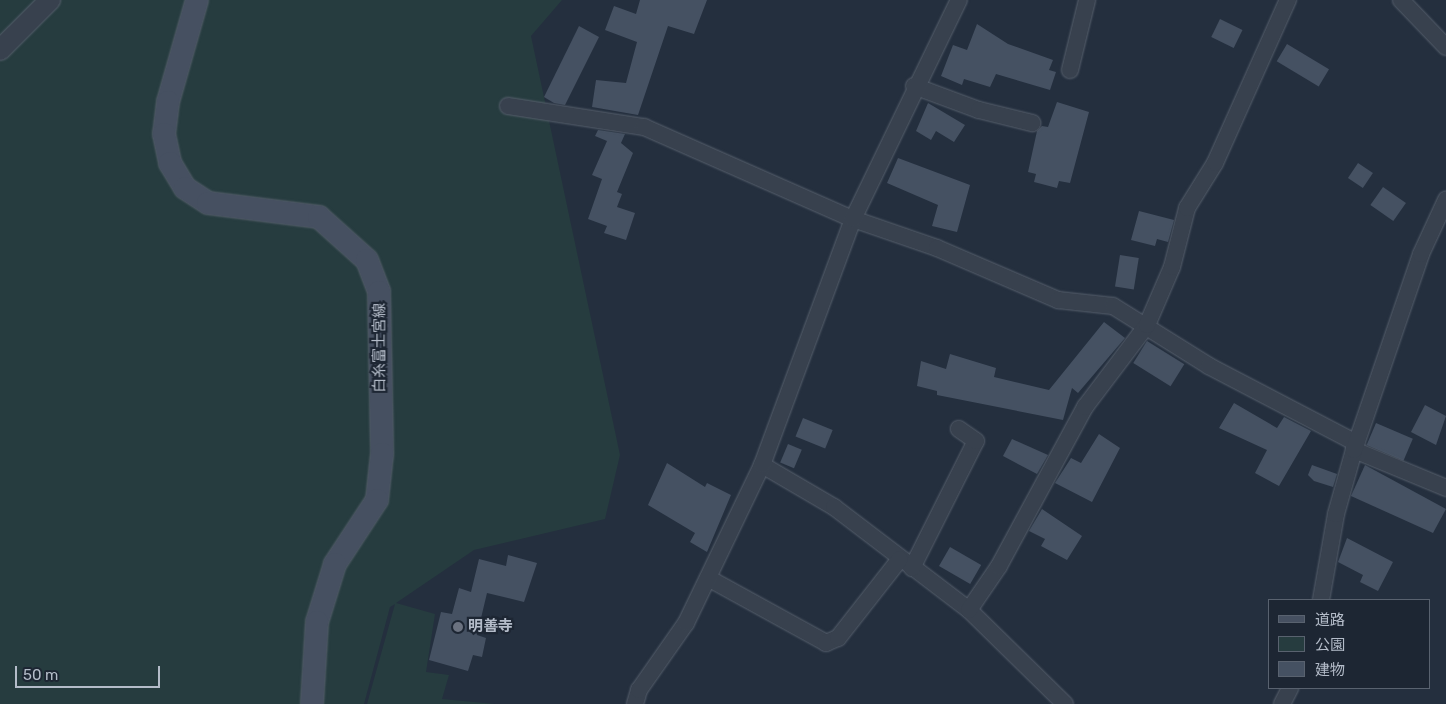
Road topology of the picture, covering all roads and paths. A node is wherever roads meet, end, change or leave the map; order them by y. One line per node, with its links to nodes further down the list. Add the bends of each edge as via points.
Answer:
1 (50, 0): 8 (street)
2 (196, 0): 25 (main road, 白糸富士宮線, via 168,102 164,134 170,163 180,179 208,203 319,217 367,260 380,292 382,454 377,500 335,564 316,622)
3 (959, 0): 10 (street)
4 (1087, 0): 9 (street)
5 (1288, 0): 15 (street, via 1215,163 1187,208 1172,267)
6 (1401, 0): 7 (street)
7 (1446, 48)
8 (0, 50)
9 (1070, 70)
10 (914, 86): 12 (street, via 979,110); 14 (street)
11 (508, 106): 14 (street, via 644,126)
12 (1032, 122)
13 (1446, 200): 17 (street, via 1421,254)
14 (853, 219): 15 (street, via 937,248 1058,300 1077,306 1113,306); 18 (street)
15 (1147, 325): 17 (street, via 1209,366); 23 (street, via 1085,407 999,566)
16 (959, 429): 20 (street, via 976,441)
17 (1355, 447): 19 (street); 22 (street, via 1336,514)
18 (762, 465): 20 (street, via 834,507); 21 (street)
19 (1446, 488)
20 (906, 564): 21 (street, via 838,638 826,643); 23 (street)
21 (708, 578): 26 (street, via 686,623 638,690)
22 (1321, 599)
23 (969, 610): 27 (street)
24 (1290, 689): 28 (street)
25 (312, 704)
26 (635, 704)
27 (1065, 704)
28 (1282, 704)

